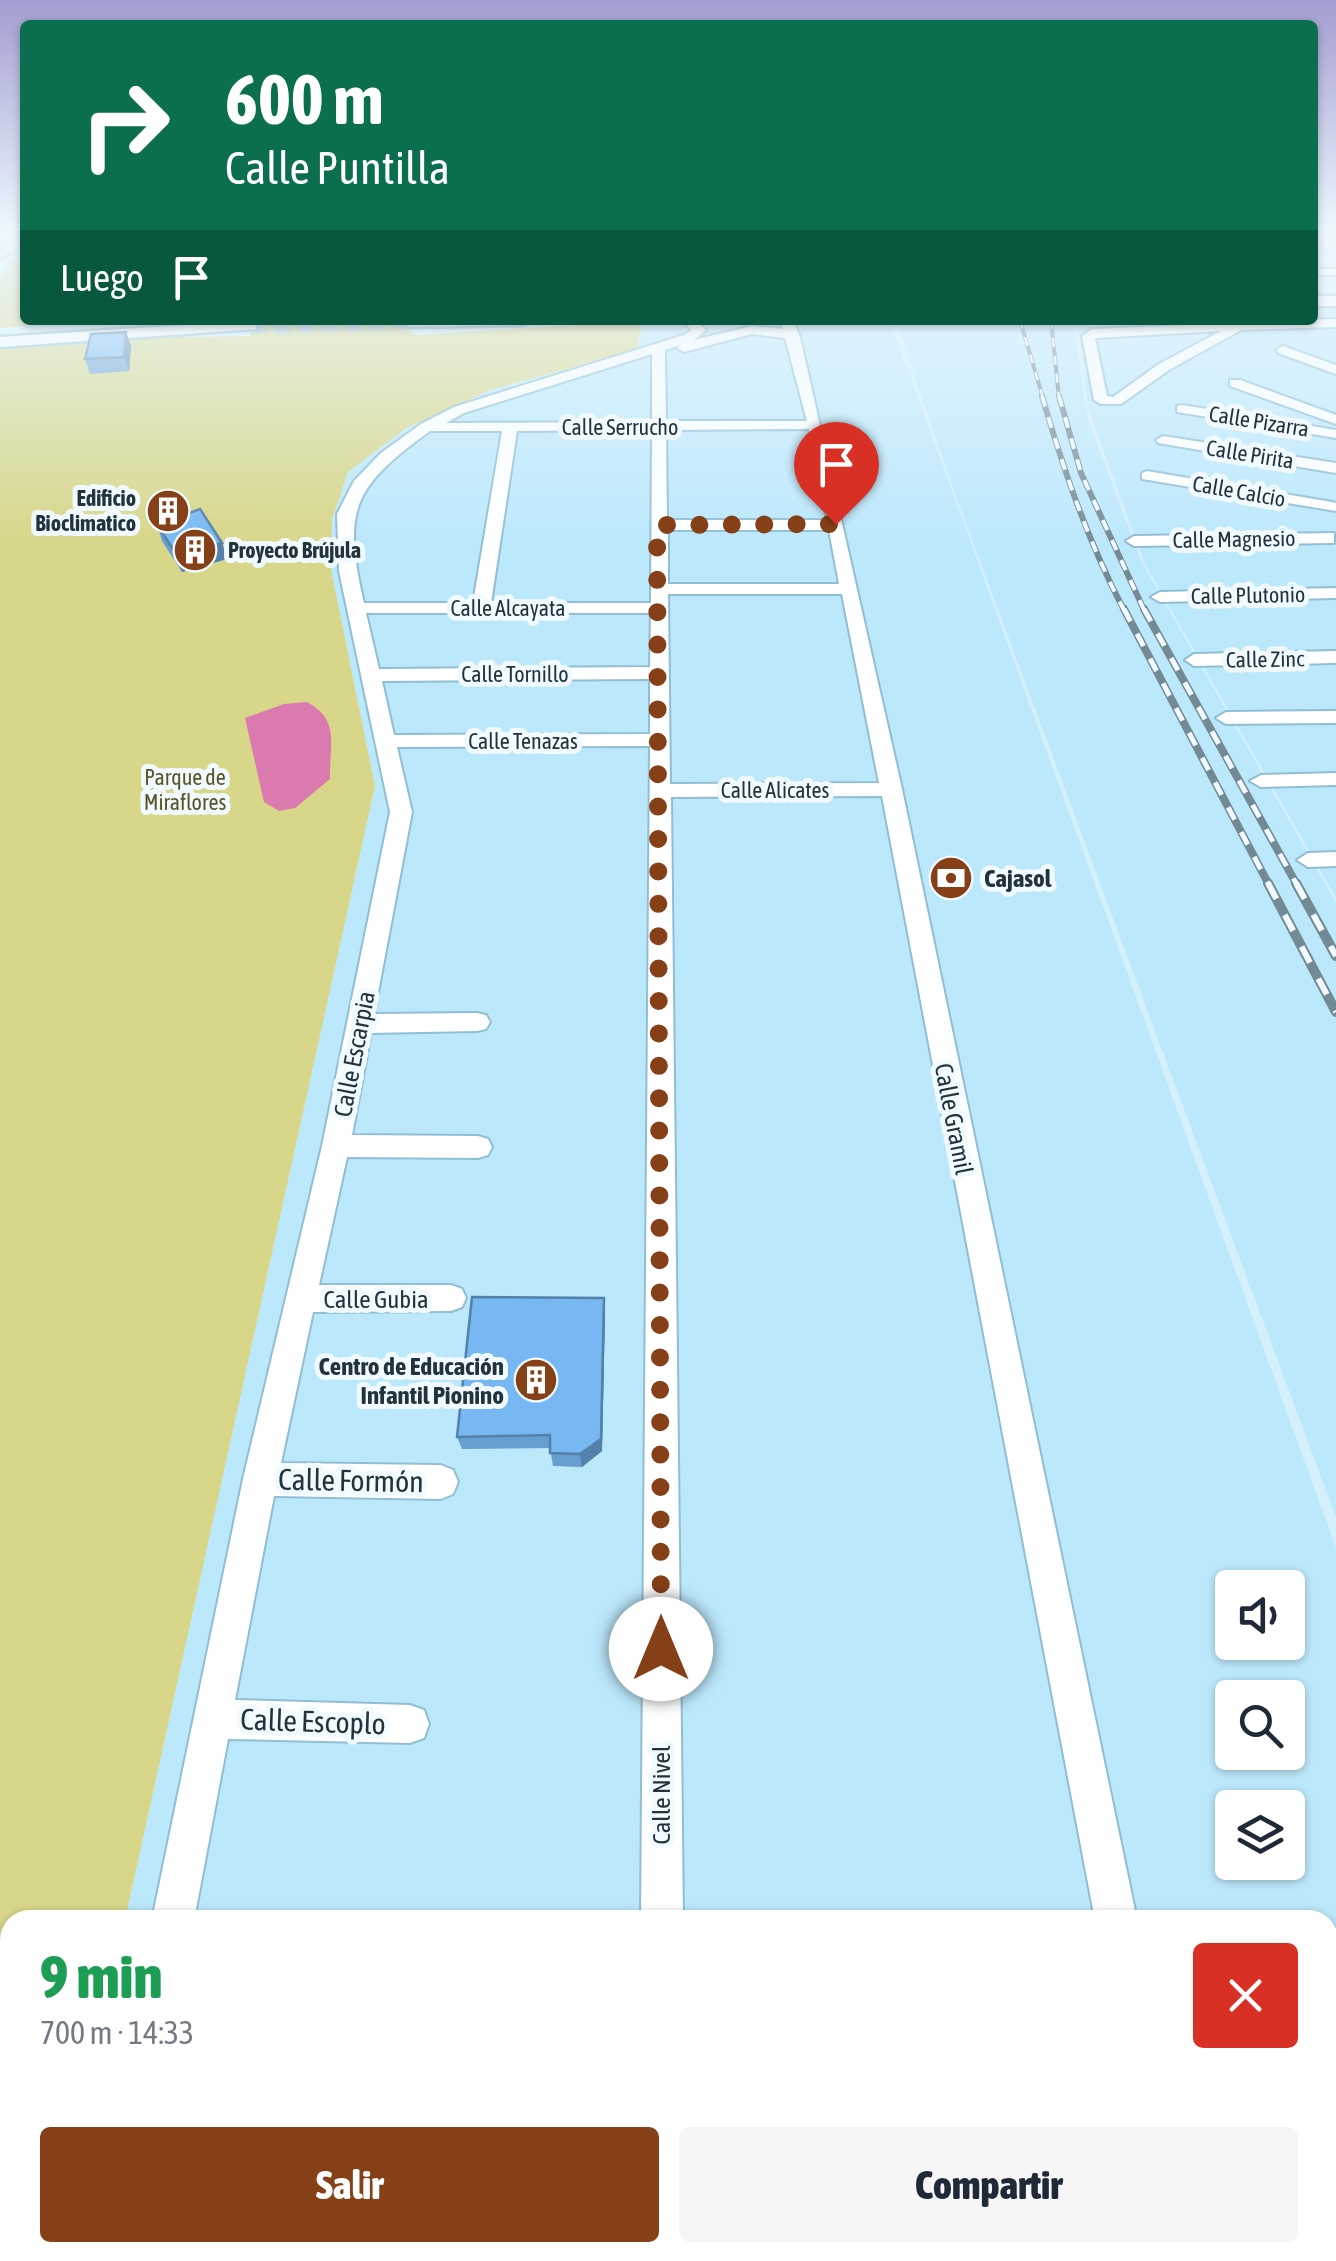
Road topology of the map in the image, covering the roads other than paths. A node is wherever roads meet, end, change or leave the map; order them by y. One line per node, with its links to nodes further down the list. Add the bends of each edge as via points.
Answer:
1 (39, 337): 7 (main road)
2 (691, 337): 9 (street, Calle Escarpia)
3 (720, 337): 9 (street)
4 (791, 337): 14 (street, Calle Gramil)
5 (1088, 337): 6 (street, via 1101,400 1116,401)
6 (1220, 337)
7 (0, 339)
8 (1283, 350): 10 (street)
9 (658, 356): 15 (street, Calle Escarpia, via 627,358 500,395); 17 (street, Calle Nivel)
10 (1336, 370)
11 (1235, 383): 13 (street)
12 (1182, 409): 18 (street, Calle Pizarra)
13 (1336, 420)
14 (815, 425): 17 (street, Calle Serrucho); 23 (street, Calle Gramil)
15 (426, 427): 16 (street, Calle Serrucho); 31 (street, Calle Escarpia, via 386,456 360,484 345,514 346,556)
16 (510, 427): 17 (street, Calle Serrucho); 32 (street)
17 (658, 427): 24 (street, Calle Nivel)
18 (1336, 434)
19 (1163, 440): 20 (street, Calle Pirita)
20 (1336, 468)
21 (1146, 476): 22 (street, Calle Calcio)
22 (1334, 499): 25 (street)
23 (836, 524): 24 (street); 27 (street, Calle Gramil)
24 (657, 525): 30 (street, Calle Nivel)
25 (1335, 539): 26 (street, Calle Magnesio)
26 (1134, 541)
27 (849, 589): 30 (street, Calle Alcayata); 43 (street, Calle Gramil)
28 (1336, 593): 29 (street, Calle Plutonio)
29 (1160, 597)
30 (658, 598): 32 (street, Calle Alcayata); 35 (street, Calle Nivel)
31 (359, 608): 32 (street, Calle Alcayata); 36 (street, Calle Escarpia)
32 (480, 608)
33 (1336, 658): 34 (street, Calle Zinc)
34 (1194, 660)
35 (658, 673): 36 (street, Calle Tornillo); 39 (street, Calle Nivel)
36 (372, 675): 40 (street, Calle Escarpia)
37 (1336, 716): 38 (street)
38 (1226, 718)
39 (659, 740): 40 (street, Calle Tenazas); 44 (street, Calle Nivel)
40 (388, 741): 48 (street, Calle Escarpia, via 401,812)
41 (1336, 779): 42 (street)
42 (1261, 781)
43 (891, 790): 44 (street, Calle Alicates); 59 (street, Calle Gramil)
44 (658, 791): 58 (street, Calle Nivel)
45 (1336, 859): 46 (street)
46 (1308, 860)
47 (477, 1022): 48 (street)
48 (360, 1024): 49 (street, Calle Escarpia)
49 (336, 1146): 50 (street); 51 (street, Calle Escarpia)
50 (478, 1148)
51 (302, 1298): 52 (street, Calle Gubia); 53 (street, Calle Escarpia)
52 (450, 1298)
53 (260, 1479): 54 (street, Calle Formón); 55 (street, Calle Escarpia)
54 (441, 1482)
55 (216, 1719): 56 (street, Calle Escoplo); 57 (street, Calle Escarpia)
56 (410, 1724)
57 (176, 1910)
58 (662, 1910)
59 (1114, 1910)

